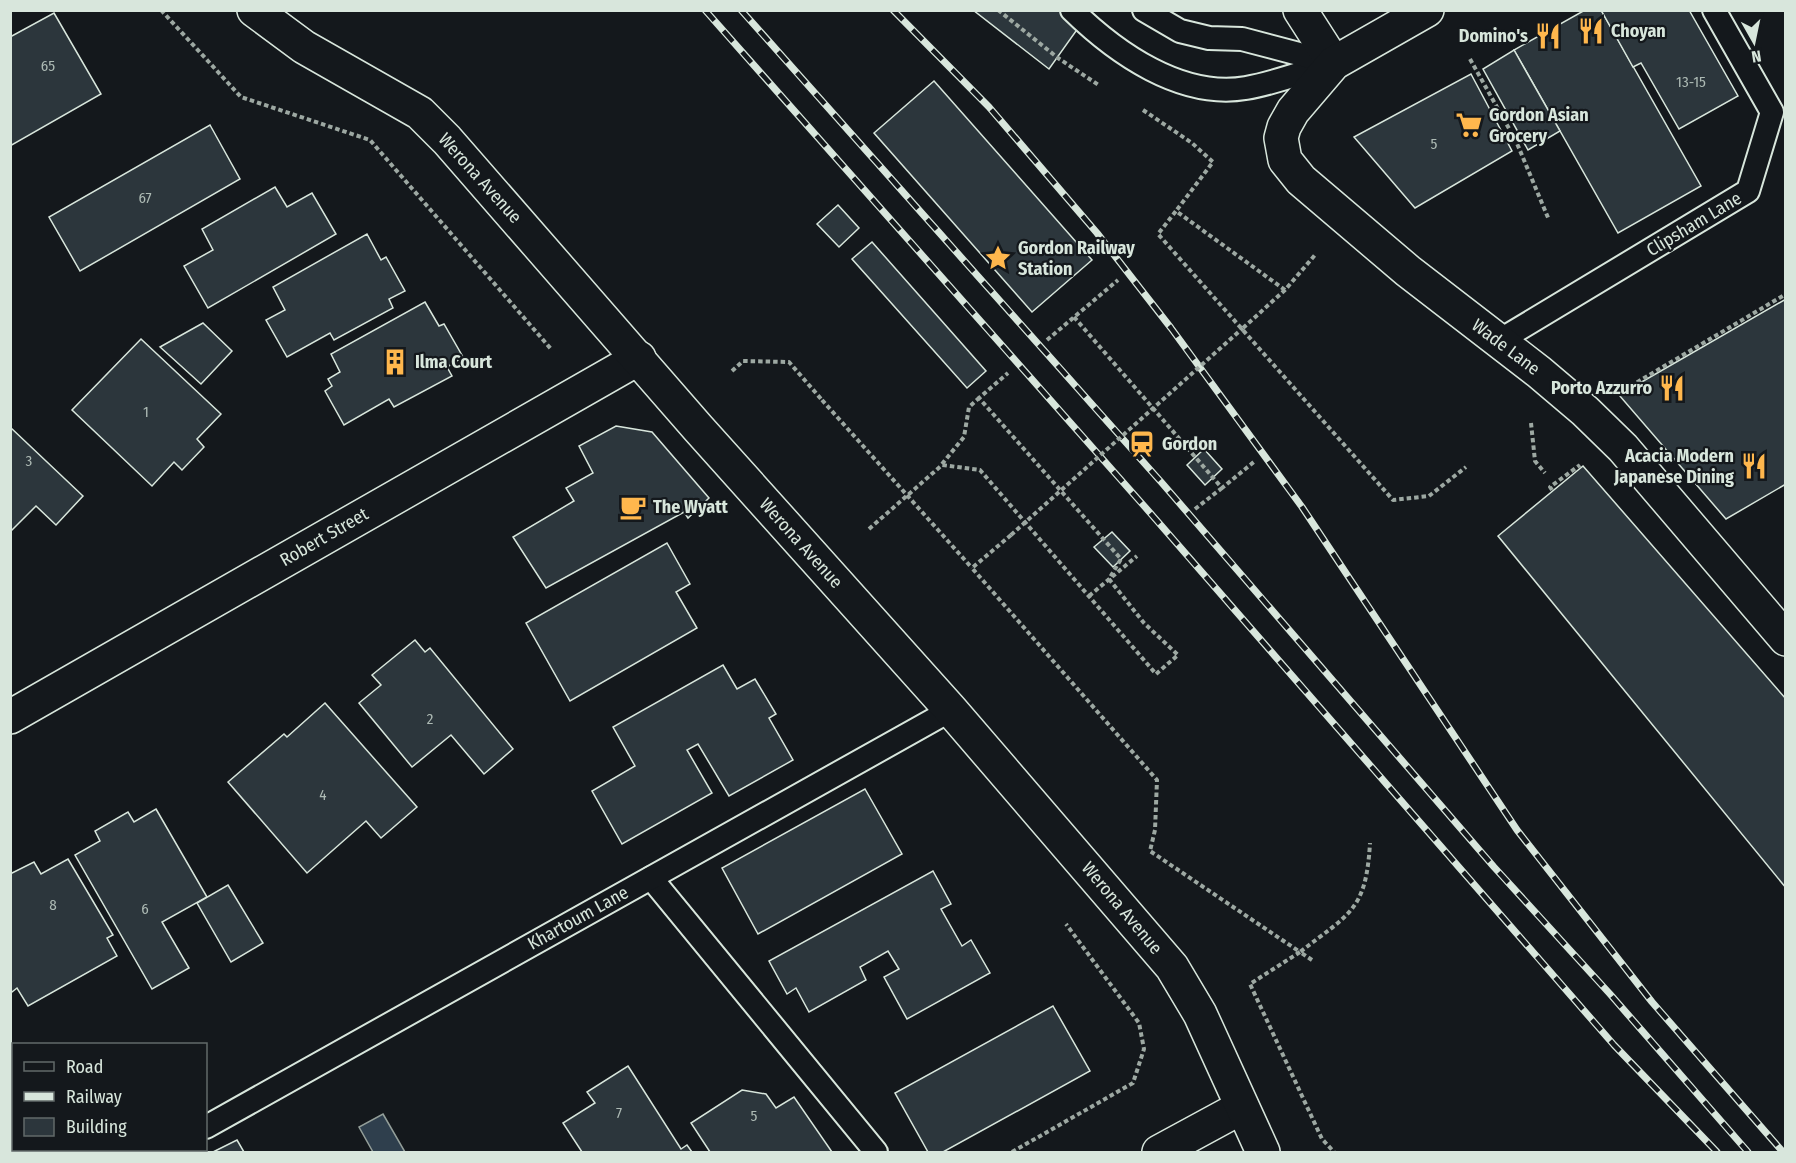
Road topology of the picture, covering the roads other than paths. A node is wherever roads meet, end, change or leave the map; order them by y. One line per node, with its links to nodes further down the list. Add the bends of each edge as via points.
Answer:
1 (254, 10): 9 (street, Werona Avenue, via 304,47 420,113)
2 (1072, 10): 7 (lane, via 1137,62 1171,79 1212,88 1245,88)
3 (1144, 10): 7 (lane, via 1180,31 1209,38 1242,39)
4 (1300, 10): 7 (street)
5 (1427, 10): 7 (street, Wade Lane)
6 (1714, 10): 8 (lane, Clipsham Lane, via 1772,112 1748,191)
7 (1334, 63): 8 (street, Wade Lane, via 1284,127 1281,138 1285,160 1301,180 1408,271)
8 (1499, 341): 10 (street, Wade Lane, via 1623,448)
9 (639, 358): 11 (street, Werona Avenue); 12 (street, Robert Street)
10 (1785, 639)
11 (951, 710): 13 (lane, Khartoum Lane); 14 (street, Werona Avenue, via 1172,968 1200,1014)
12 (10, 717)
13 (651, 878): 15 (lane, Khartoum Lane); 16 (lane)
14 (1242, 1107): 17 (street); 18 (street, Werona Avenue)
15 (207, 1126)
16 (876, 1152)
17 (1158, 1152)
18 (1263, 1152)

